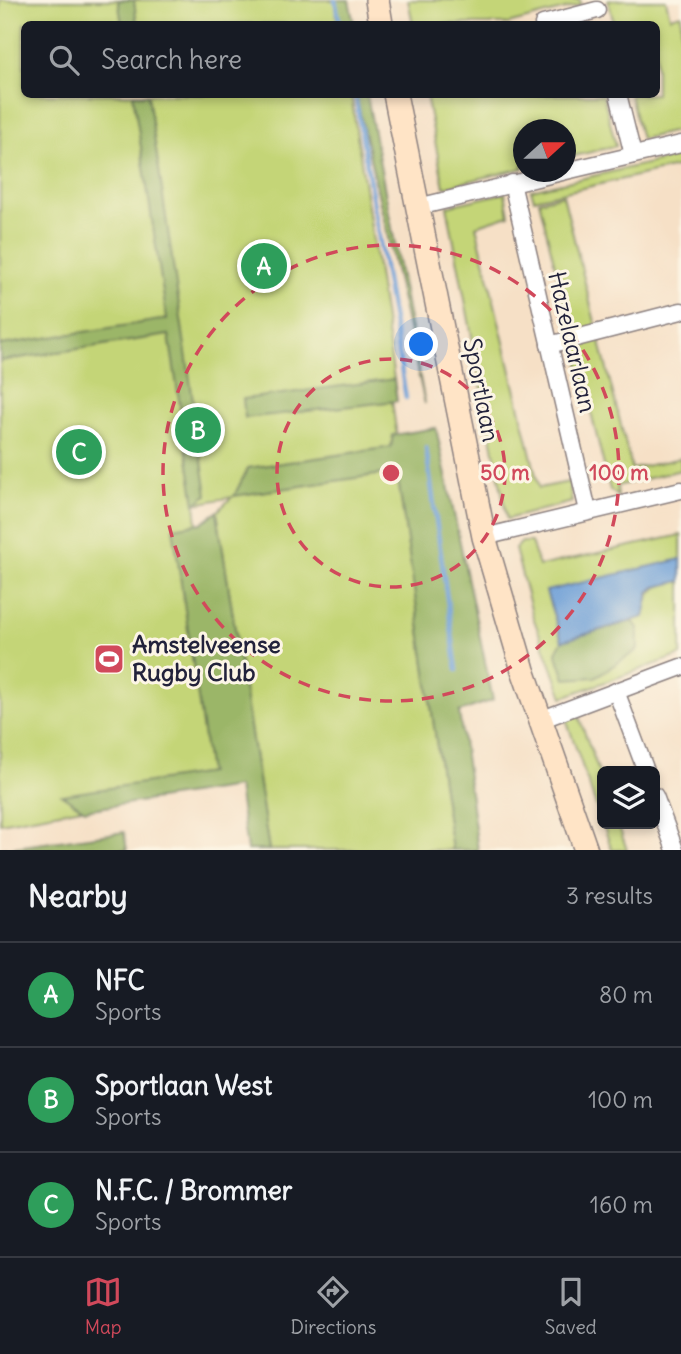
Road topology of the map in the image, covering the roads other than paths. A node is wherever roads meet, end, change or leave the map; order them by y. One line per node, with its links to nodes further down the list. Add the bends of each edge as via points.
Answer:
1 (377, 0): 3 (street)
2 (598, 12): 4 (street)
3 (381, 21)
4 (557, 21)
5 (397, 98): 12 (street, Sportlaan)
6 (619, 98): 8 (street)
7 (681, 144): 8 (street)
8 (633, 155): 9 (street)
9 (576, 168)
10 (516, 182): 11 (street)
11 (512, 183): 12 (street); 14 (street, Hazelaarlaan)
12 (418, 207): 17 (street, Sportlaan)
13 (681, 311): 14 (street)
14 (549, 345): 16 (street, Hazelaarlaan)
15 (681, 490): 16 (street)
16 (588, 511): 17 (street)
17 (484, 537): 20 (street, Sportlaan)
18 (681, 667): 19 (street)
19 (616, 691): 20 (street); 21 (street)
20 (540, 720): 24 (street, Sportlaan)
21 (644, 766)
22 (660, 804): 23 (street)
23 (673, 823): 25 (street)
24 (586, 850)
25 (675, 850)

